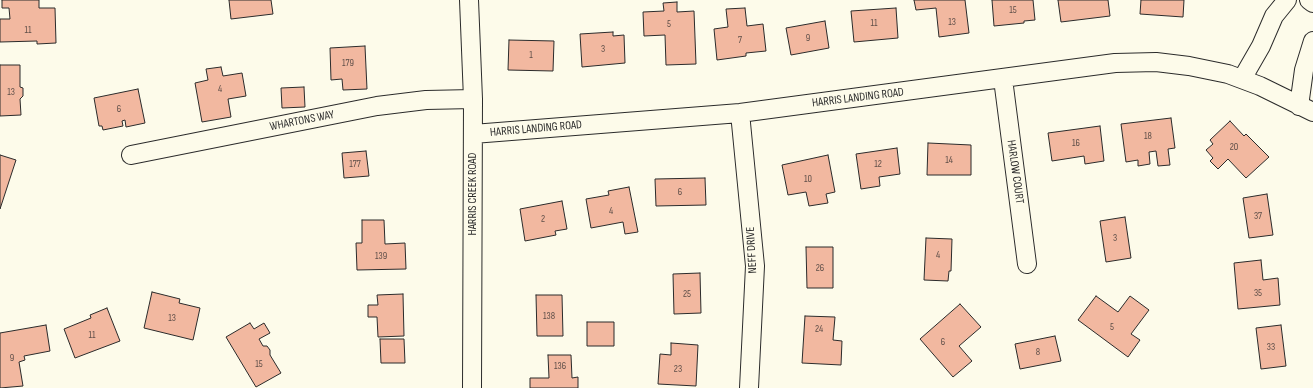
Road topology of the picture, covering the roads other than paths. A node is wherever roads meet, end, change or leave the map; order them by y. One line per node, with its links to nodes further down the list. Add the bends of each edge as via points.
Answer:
1 (468, 0): 8 (street, HARRIS CREEK ROAD)
2 (1287, 0): 6 (street, via 1274,16)
3 (1309, 0): 4 (street)
4 (1313, 3)
5 (1313, 41): 9 (street, HARRIS LANDING ROAD, via 1304,70)
6 (1242, 79): 7 (street, HARRIS LANDING ROAD, via 1189,66 1156,62 1116,63); 9 (street, HARRIS LANDING ROAD)
7 (1003, 80): 10 (street, HARRIS LANDING ROAD); 13 (street, HARLOW COURT)
8 (473, 99): 11 (street, HARRIS CREEK ROAD); 12 (street, WHARTONS WAY, via 426,100 377,106)
9 (1306, 109)
10 (740, 113): 11 (street, HARRIS LANDING ROAD); 15 (street, NEFF DRIVE, via 755,266)
11 (473, 134): 14 (street, HARRIS CREEK ROAD)
12 (131, 155)
13 (1027, 264)
14 (472, 388)
15 (749, 388)

